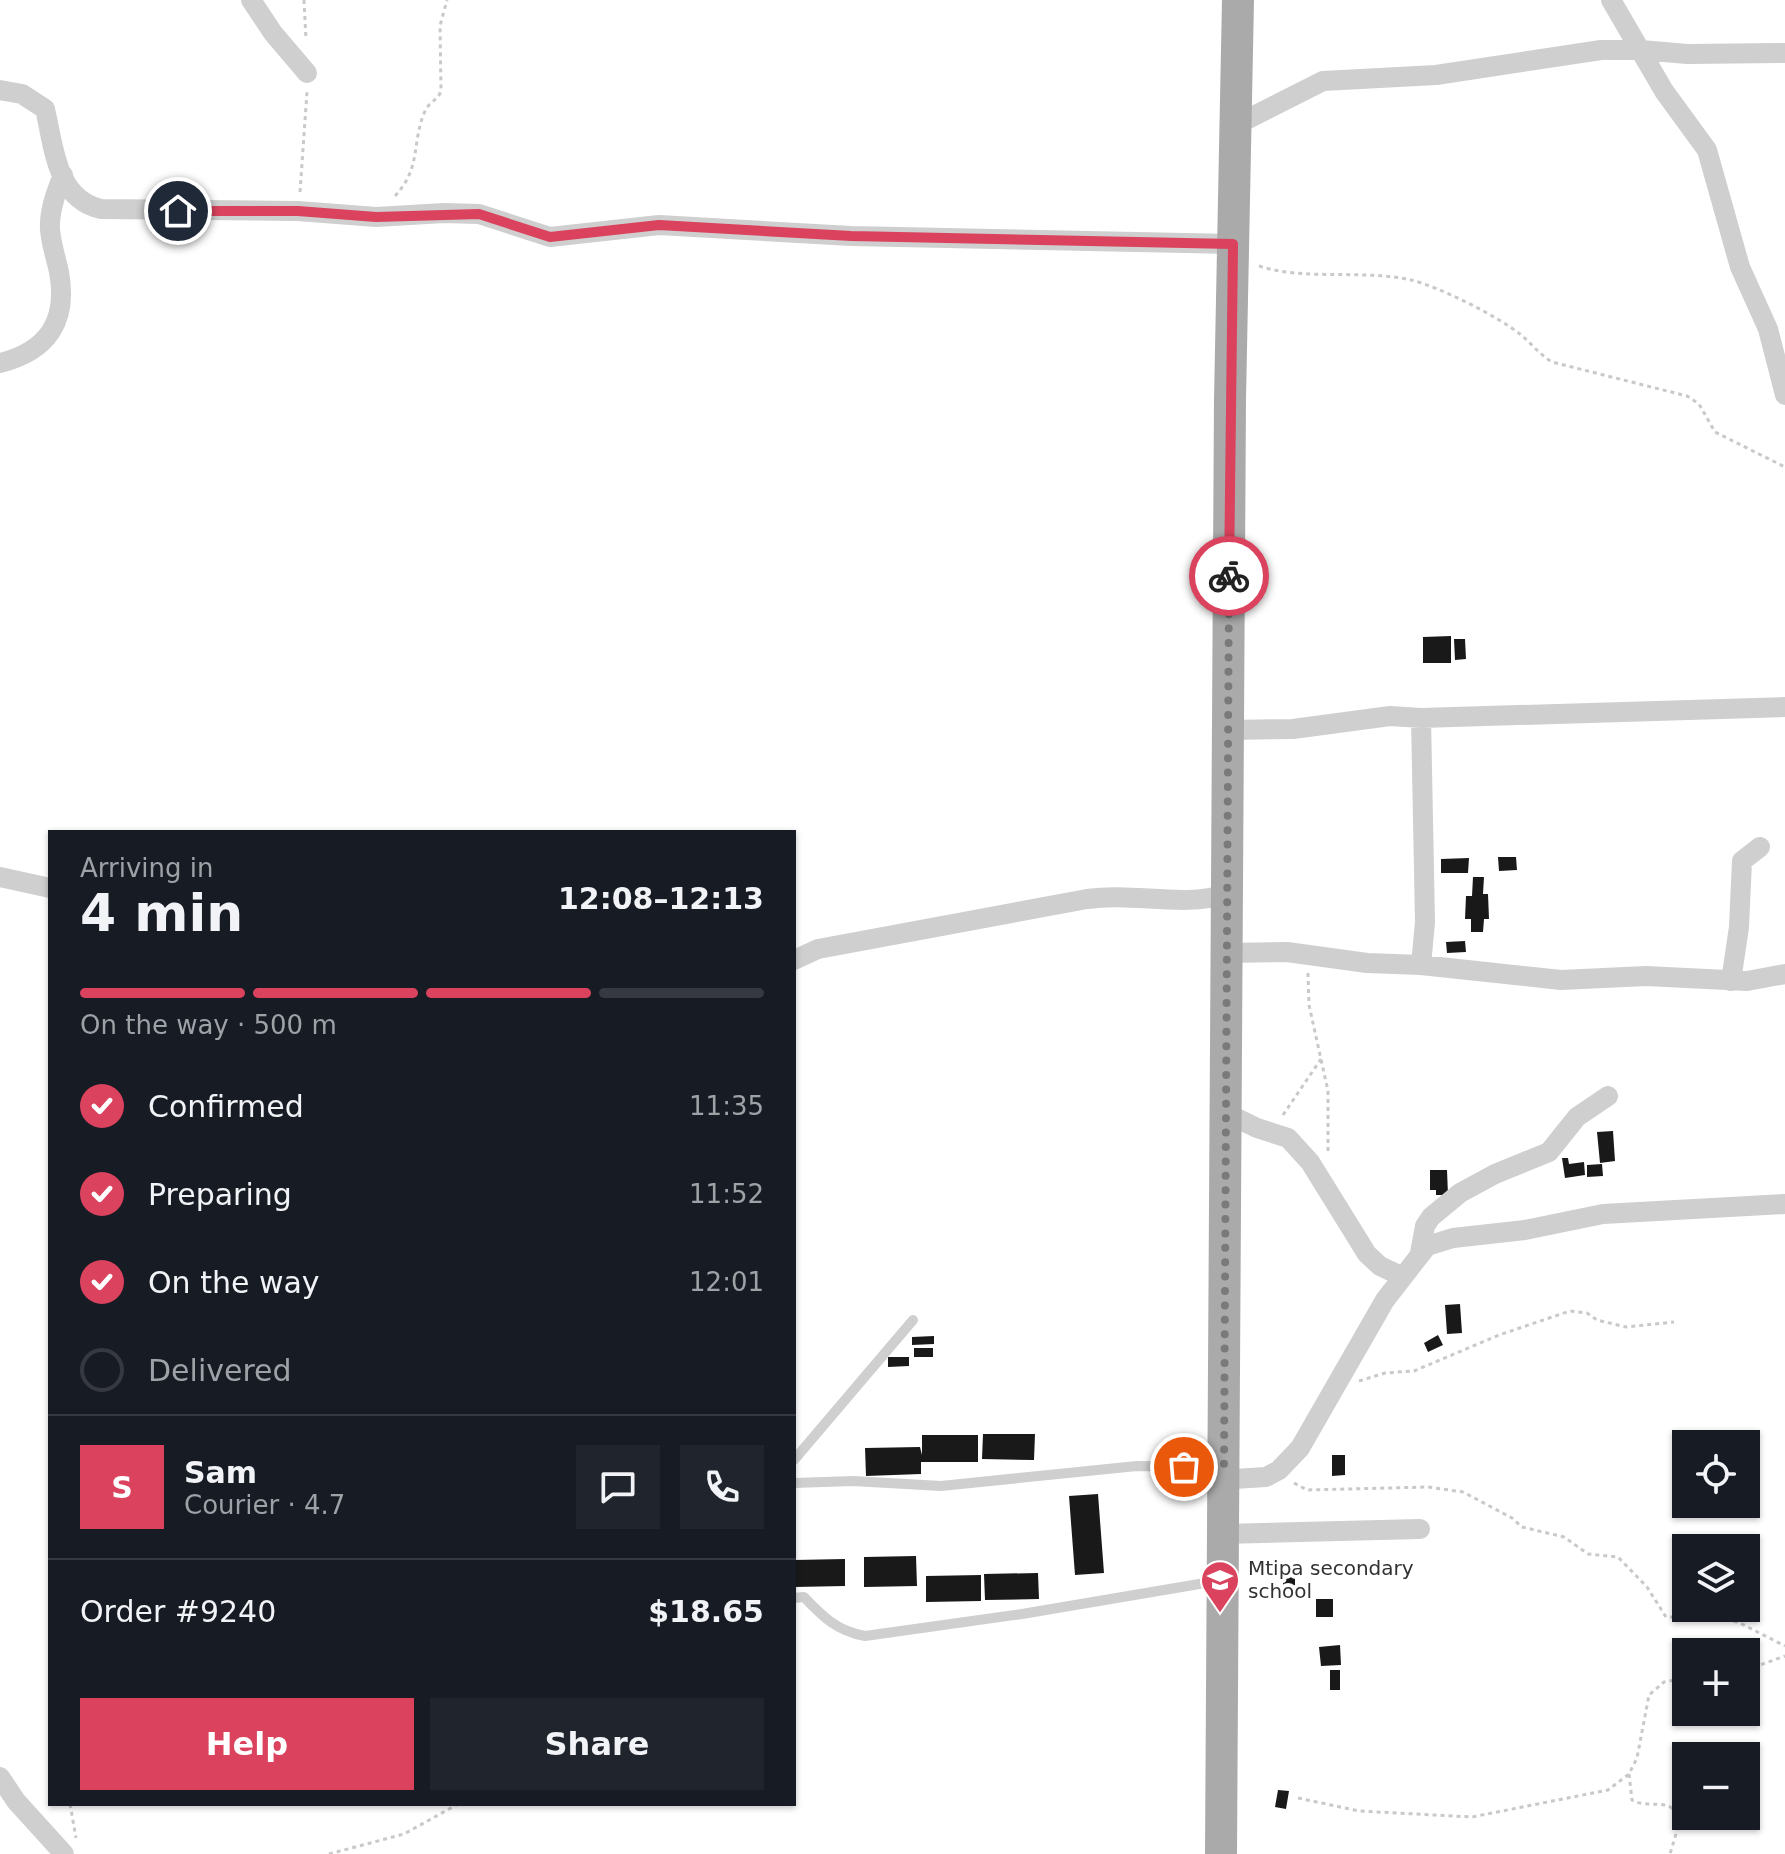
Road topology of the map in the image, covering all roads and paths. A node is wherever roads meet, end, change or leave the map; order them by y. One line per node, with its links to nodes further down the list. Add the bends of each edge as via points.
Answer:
1 (251, 0): 8 (street)
2 (304, 0): 8 (path)
3 (447, 0): 13 (path, via 440,26 439,97 425,110 409,179)
4 (1238, 0): 10 (main road)
5 (1611, 0): 6 (street)
6 (1641, 50): 7 (street); 10 (street, via 1601,50 1436,75 1323,81); 16 (street, via 1707,150 1740,267 1768,329)
7 (1785, 53)
8 (307, 73): 12 (path)
9 (0, 90): 11 (street, via 22,94 45,109)
10 (1236, 125): 14 (main road)
11 (63, 175): 12 (street, via 69,191 85,205 101,209); 15 (street, via 50,228 62,295 59,315 35,350)
12 (298, 211): 13 (street)
13 (376, 217): 14 (street, via 479,214 550,237 659,225)
14 (1232, 250): 17 (path, via 1272,270 1389,277 1437,289 1498,320 1552,362 1687,396 1699,404 1715,432); 20 (main road)
15 (0, 363)
16 (1785, 395)
17 (1785, 467)
18 (1785, 707): 19 (street)
19 (1421, 718): 20 (street); 28 (street)
20 (1228, 730): 24 (main road)
21 (1760, 847): 30 (street, via 1742,861)
22 (0, 877): 23 (street)
23 (48, 888)
24 (1227, 894): 25 (main road); 27 (street, via 1184,902 1100,897 833,945)
25 (1227, 953): 26 (street); 33 (main road)
26 (1309, 955): 28 (street); 31 (path, via 1309,1005)
27 (796, 959)
28 (1421, 965): 30 (street, via 1561,980 1646,976)
29 (1785, 974): 30 (street)
30 (1731, 981)
31 (1321, 1059): 34 (path); 35 (path, via 1330,1119)
32 (1608, 1096): 37 (street, via 1569,1126 1549,1152 1460,1193 1431,1217)
33 (1226, 1113): 34 (street); 43 (main road)
34 (1272, 1131): 35 (street, via 1294,1144)
35 (1324, 1187): 38 (street, via 1367,1254)
36 (1785, 1204): 37 (street, via 1603,1214 1453,1238)
37 (1420, 1253): 38 (street)
38 (1401, 1276): 41 (street)
39 (913, 1320): 42 (lane)
40 (1674, 1322): 41 (path, via 1626,1327 1570,1311 1414,1371)
41 (1336, 1387): 44 (street, via 1300,1448)
42 (796, 1458)
43 (1224, 1468): 44 (street, via 1234,1479 1251,1480); 45 (lane, via 1137,1466 941,1486); 47 (main road)
44 (1279, 1470): 50 (path, via 1307,1490 1428,1487 1463,1492 1522,1527 1564,1537 1588,1554 1618,1557 1666,1617 1738,1622)
45 (796, 1483)
46 (1420, 1529): 47 (street)
47 (1223, 1534): 48 (main road)
48 (1223, 1580): 49 (lane, via 865,1636 845,1633 804,1597); 61 (main road)
49 (796, 1598)
50 (1785, 1646)
51 (1785, 1656): 52 (path)
52 (1760, 1665)
53 (1672, 1681): 54 (path, via 1649,1695 1644,1732)
54 (1629, 1774): 56 (path, via 1608,1790 1472,1817 1372,1812); 62 (path, via 1632,1800 1665,1804 1677,1813)
55 (0, 1777): 59 (street, via 16,1801)
56 (1298, 1798)
57 (70, 1806): 59 (path)
58 (454, 1806): 60 (path, via 404,1834)
59 (70, 1847)
60 (329, 1854)
61 (1221, 1854)
62 (1670, 1854)

